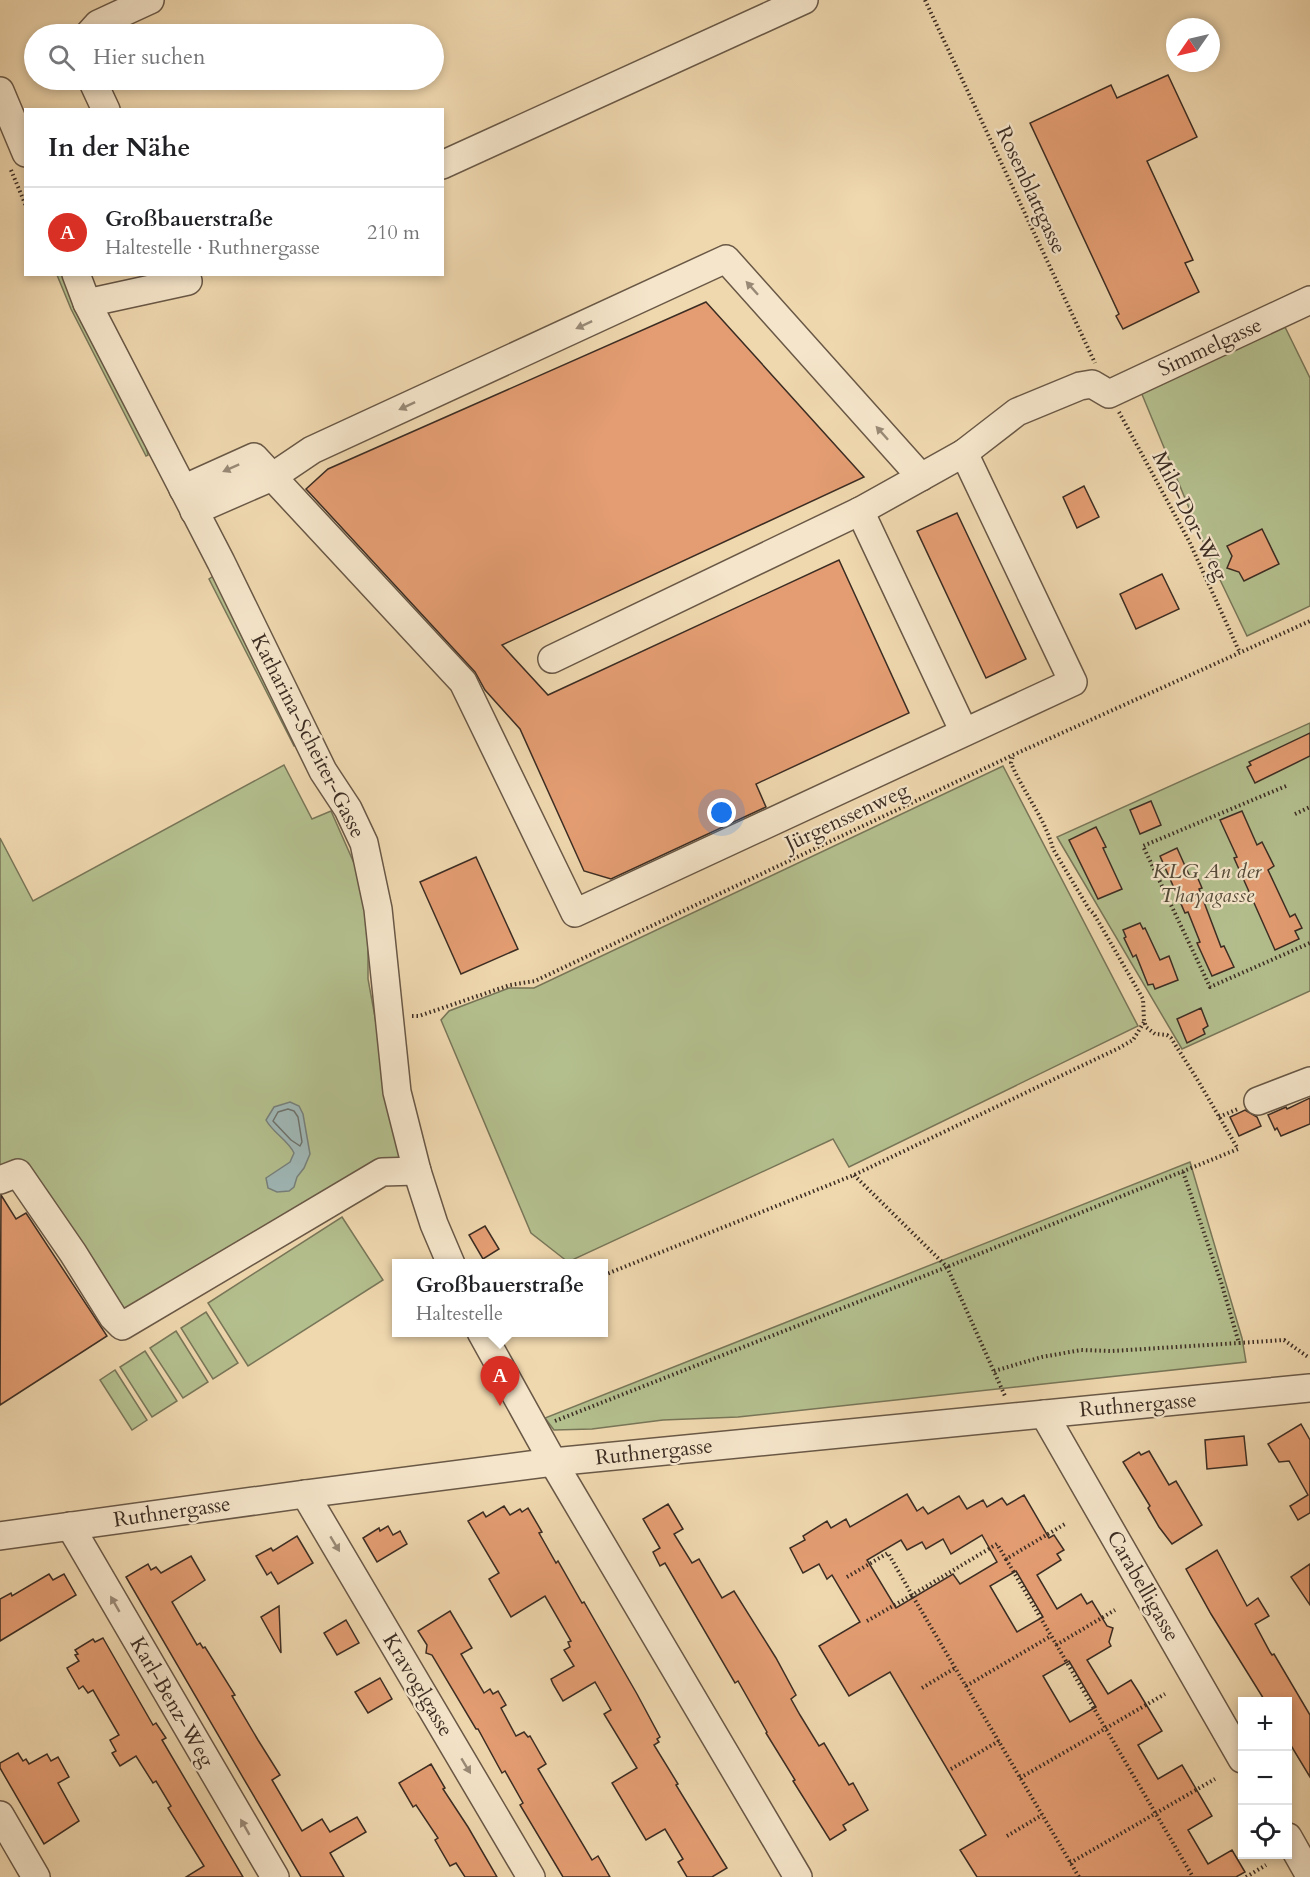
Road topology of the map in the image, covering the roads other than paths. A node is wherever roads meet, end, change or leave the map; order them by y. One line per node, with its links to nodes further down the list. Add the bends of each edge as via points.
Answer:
1 (150, 0): 3 (street)
2 (804, 0): 8 (street)
3 (98, 24)
4 (97, 90): 6 (street)
5 (0, 91): 7 (street)
6 (105, 108)
7 (24, 148)
8 (444, 164)
9 (77, 276): 12 (street, Katharina-Scheiter-Gasse)
10 (192, 277): 12 (street)
11 (1310, 300): 13 (street, Simmelgasse, via 1109,394 1092,384 1080,386 1017,412)
12 (87, 303): 16 (street, Katharina-Scheiter-Gasse)
13 (963, 453): 15 (street); 19 (street, via 1073,682)
14 (272, 477): 15 (street, one-way to 14, via 726,259 312,450); 16 (street); 19 (street, via 463,682 575,913)
15 (921, 477): 17 (street)
16 (189, 500): 22 (street, Katharina-Scheiter-Gasse, via 323,771 364,843 378,909 397,1092)
17 (860, 511): 18 (street); 19 (street)
18 (552, 659)
19 (964, 732)
20 (1310, 1081): 21 (street)
21 (1258, 1101)
22 (417, 1171): 23 (street, via 382,1172 122,1326 18,1173); 24 (street, Katharina-Scheiter-Gasse)
23 (0, 1180)
24 (449, 1259)
25 (484, 1337): 28 (street)
26 (1308, 1392): 27 (street, Ruthnergasse)
27 (1044, 1414): 28 (street, Ruthnergasse); 32 (street, Carabelligasse)
28 (553, 1462): 29 (street, Ruthnergasse); 39 (street)
29 (305, 1494): 30 (street, Ruthnergasse); 38 (street, Kravoglgasse, one-way to 38)
30 (70, 1526): 31 (street, Ruthnergasse); 37 (street, Karl-Benz-Weg, one-way to 30)
31 (0, 1536)
32 (1238, 1752)
33 (0, 1815): 36 (street)
34 (1292, 1845): 35 (street)
35 (1310, 1876)
36 (36, 1877)
37 (275, 1877)
38 (531, 1877)
39 (798, 1877)

